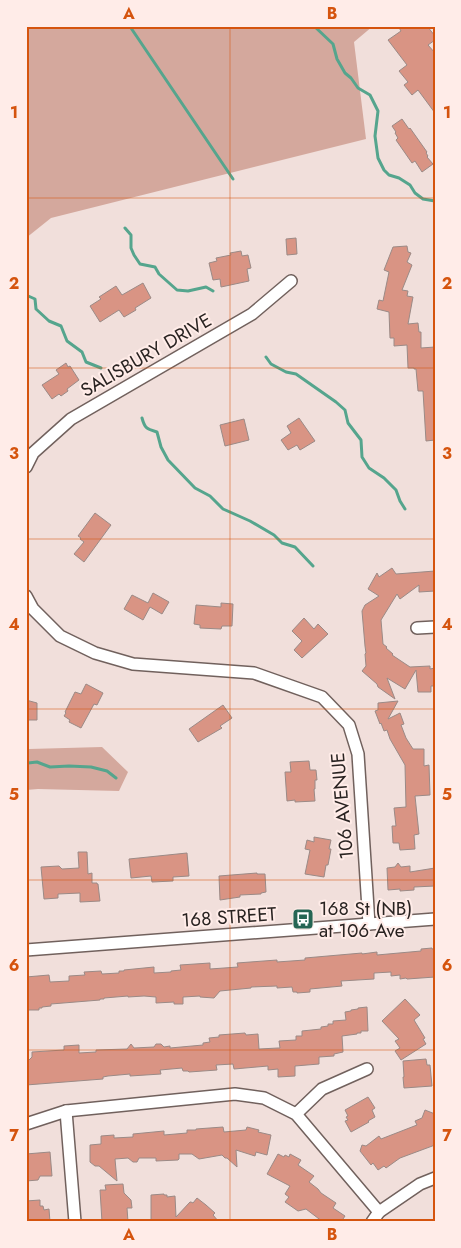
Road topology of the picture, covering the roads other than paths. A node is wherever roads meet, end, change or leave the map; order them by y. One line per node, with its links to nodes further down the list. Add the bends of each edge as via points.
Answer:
1 (291, 281): 2 (street, SALISBURY DRIVE, via 252,314 71,419 33,453)
2 (26, 467)
3 (26, 596): 7 (street, 106 AVENUE, via 60,636 95,653 133,664 254,673 322,697 349,725 358,754)
4 (417, 628): 5 (street)
5 (435, 628)
6 (435, 919): 7 (street, 168 STREET)
7 (369, 924): 8 (street, 168 STREET)
8 (26, 950)
9 (367, 1069): 11 (street, via 322,1089)
10 (66, 1111): 11 (street, via 235,1094 264,1098); 12 (street); 15 (street)
11 (296, 1114): 14 (street)
12 (26, 1124)
13 (435, 1178): 14 (street, via 420,1184)
14 (379, 1212): 16 (street)
15 (75, 1222)
16 (372, 1222)

